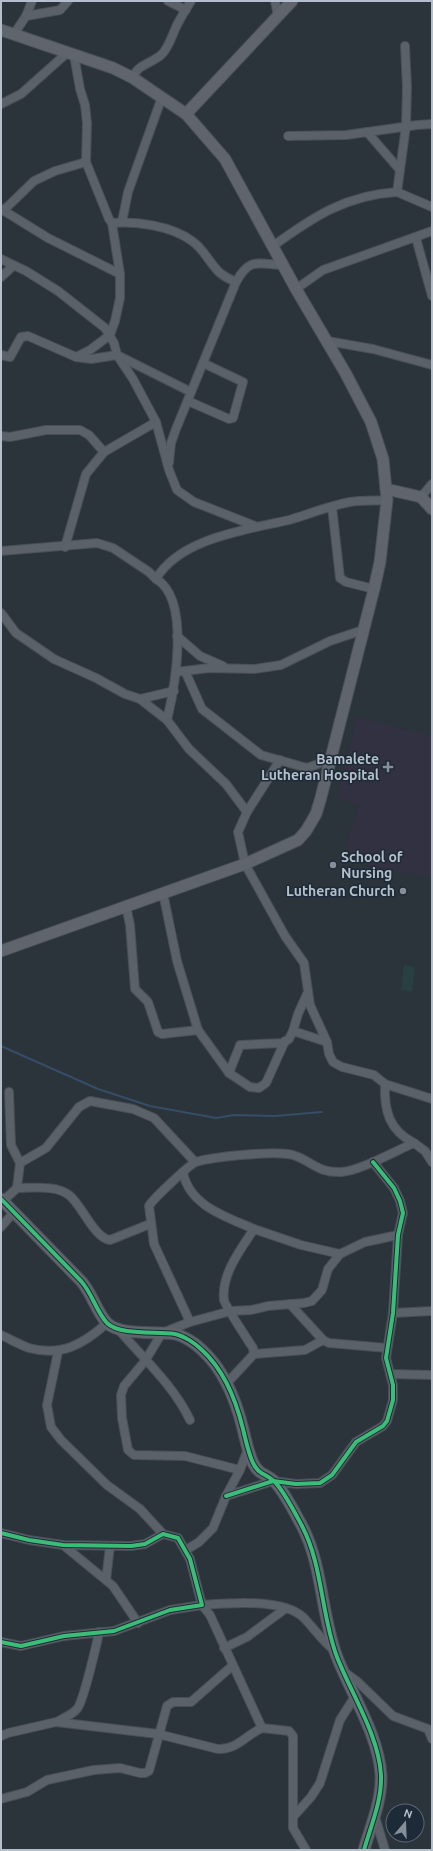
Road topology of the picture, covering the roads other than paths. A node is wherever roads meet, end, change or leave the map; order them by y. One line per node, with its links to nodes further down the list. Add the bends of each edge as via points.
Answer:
1 (32, 1): 8 (street)
2 (68, 1): 8 (street, via 60,10)
3 (168, 1): 7 (street)
4 (191, 1): 7 (street)
5 (275, 1): 9 (street)
6 (292, 1): 9 (main road)
7 (186, 10): 14 (street, via 164,52 143,66)
8 (26, 16): 11 (street)
9 (278, 16): 17 (main road)
10 (1, 30): 11 (main road)
11 (14, 34): 13 (main road)
12 (405, 46): 19 (street)
13 (71, 54): 14 (main road, via 113,68); 16 (street, via 22,94); 22 (street, via 85,105)
14 (133, 78): 15 (main road)
15 (162, 97): 17 (main road); 27 (street, via 128,192)
16 (1, 104)
17 (186, 114): 31 (main road, via 225,159)
18 (432, 124): 19 (street)
19 (406, 126): 20 (street); 23 (street)
20 (368, 132): 21 (street); 23 (street)
21 (288, 136)
22 (86, 162): 26 (street, via 55,171 34,181); 28 (street)
23 (400, 170): 24 (street)
24 (397, 192): 25 (street); 31 (street, via 364,197 338,205 311,219)
25 (432, 207)
26 (2, 210): 35 (street, via 48,238)
27 (122, 222): 28 (street); 37 (street, via 153,226 175,232 193,241 220,274)
28 (112, 223): 35 (street)
29 (432, 231): 30 (street)
30 (416, 238): 38 (street, via 323,270); 39 (street)
31 (273, 246): 33 (main road)
32 (1, 259): 34 (street)
33 (283, 265): 37 (street, via 250,264); 38 (main road)
34 (13, 266): 36 (street); 40 (street, via 58,291 105,328)
35 (120, 274): 40 (street, via 120,298)
36 (1, 277)
37 (236, 282): 45 (street)
38 (296, 289): 41 (main road)
39 (432, 296)
40 (110, 335): 43 (street); 44 (street)
41 (327, 341): 46 (street, via 373,349); 54 (main road, via 371,422 383,459)
42 (1, 355): 44 (street, via 10,357 23,335)
43 (117, 355): 44 (street, via 91,359); 47 (street); 49 (street)
44 (76, 357)
45 (204, 363): 47 (street); 48 (street, via 243,382 234,418 229,419)
46 (432, 365)
47 (191, 392): 48 (street)
48 (188, 401): 52 (street, via 171,444)
49 (156, 422): 51 (street); 52 (street)
50 (1, 436): 51 (street, via 10,437 46,430 80,430 89,435)
51 (104, 452): 60 (street, via 86,474)
52 (169, 470): 59 (street, via 177,490 194,502)
53 (432, 484): 55 (street)
54 (386, 488): 55 (main road); 56 (main road)
55 (421, 497): 58 (main road)
56 (387, 500): 57 (street, via 351,502); 63 (main road, via 380,562)
57 (332, 507): 59 (street, via 288,520); 63 (street, via 340,578)
58 (432, 509)
59 (255, 526): 62 (street, via 182,553 163,568)
60 (65, 547): 61 (street); 62 (street, via 97,543 105,545)
61 (1, 551)
62 (156, 579): 66 (street, via 164,583 170,592)
63 (374, 589): 65 (main road)
64 (1, 613): 70 (street, via 16,633 54,660)
65 (363, 630): 67 (street, via 281,665 254,669); 72 (main road)
66 (177, 636): 67 (street, via 200,656); 68 (street)
67 (228, 668): 68 (street)
68 (181, 671): 69 (street); 73 (street, via 202,709 261,755)
69 (174, 691): 70 (street); 71 (street)
70 (140, 699): 71 (street)
71 (167, 720): 74 (street, via 189,749 226,784)
72 (332, 759): 73 (street, via 307,768); 75 (main road, via 316,814 306,831 298,840)
73 (280, 760): 74 (street)
74 (248, 812): 75 (street, via 238,832)
75 (245, 864): 76 (main road); 79 (street, via 285,936 304,963)
76 (163, 893): 77 (main road); 80 (street, via 177,961)
77 (126, 906): 78 (main road); 80 (street, via 135,988 148,1002 158,1032 162,1034)
78 (1, 951)
79 (307, 994): 81 (street); 83 (street)
80 (198, 1030): 84 (street)
81 (294, 1031): 82 (street); 83 (street)
82 (285, 1041): 84 (street, via 240,1045); 84 (street, via 266,1083 259,1088 250,1087)
83 (327, 1042): 85 (street, via 333,1062 342,1067 374,1075)
84 (229, 1073)
85 (385, 1084): 87 (street); 88 (street, via 387,1115 400,1134)
86 (9, 1092): 92 (street, via 11,1145)
87 (432, 1099)
88 (414, 1143): 90 (street); 91 (street, via 425,1151)
89 (195, 1162): 90 (street, via 283,1153 293,1155 328,1172 343,1172); 92 (street, via 154,1118 133,1109 90,1101 79,1107 46,1148); 93 (street)
90 (373, 1162): 100 (street, via 385,1175 400,1201 403,1213)
91 (432, 1162)
92 (20, 1164): 94 (street)
93 (183, 1172): 97 (street, via 150,1203); 99 (street, via 185,1183 198,1199 215,1212)
94 (17, 1188): 95 (street); 97 (street, via 50,1189 68,1195 106,1240 113,1240)
95 (2, 1200): 96 (main road)
96 (14, 1212): 98 (street); 106 (main road, via 88,1289)
97 (150, 1224): 107 (street, via 157,1253)
98 (1, 1227)
99 (254, 1229): 101 (street, via 301,1245); 103 (street, via 237,1253 228,1277 224,1300)
100 (398, 1235): 101 (street, via 366,1242); 105 (street)
101 (340, 1254): 102 (street, via 328,1269 318,1296 312,1301)
102 (290, 1304): 103 (street); 111 (street)
103 (231, 1311): 107 (street); 114 (street)
104 (432, 1311): 105 (street)
105 (393, 1312): 112 (street)
106 (107, 1322): 108 (main road); 113 (street, via 84,1342)
107 (190, 1322): 109 (street)
108 (118, 1329): 109 (main road); 115 (street)
109 (162, 1333): 115 (street); 118 (main road, via 176,1334 201,1348)
110 (1, 1335): 113 (street, via 29,1348)
111 (323, 1340): 112 (street, via 333,1345); 114 (street, via 305,1350)
112 (386, 1348): 116 (street)
113 (58, 1352): 125 (street, via 47,1405 51,1427 107,1485 140,1510)
114 (254, 1354): 118 (street)
115 (145, 1361): 119 (street, via 178,1398); 121 (street, via 129,1379 121,1395 128,1450 141,1457 184,1456)
116 (390, 1374): 117 (street); 122 (street, via 393,1400 387,1421 356,1442 332,1475 320,1483 309,1485)
117 (432, 1375)
118 (227, 1383): 120 (main road, via 239,1413)
119 (190, 1420)
120 (248, 1449): 121 (street); 122 (main road, via 259,1472)
121 (240, 1470): 123 (street)
122 (273, 1480): 123 (street); 136 (main road, via 302,1526 312,1548)
123 (226, 1496): 128 (street, via 213,1528 199,1542)
124 (1, 1533): 126 (street)
125 (163, 1534): 127 (street, via 145,1544); 128 (street, via 178,1538)
126 (63, 1545): 127 (street); 129 (street)
127 (110, 1546): 129 (street)
128 (186, 1550): 130 (street)
129 (106, 1580): 132 (street, via 113,1586)
130 (202, 1605): 131 (street, via 243,1603); 132 (street, via 170,1610); 135 (street, via 210,1616)
131 (286, 1608): 135 (street, via 247,1637); 136 (street, via 302,1617 319,1638)
132 (138, 1623): 133 (street, via 114,1631)
133 (99, 1632): 134 (street, via 64,1636 21,1646); 140 (street, via 81,1704 74,1713)
134 (1, 1642)
135 (224, 1648): 137 (street)
136 (335, 1651): 138 (main road)
137 (232, 1666): 141 (street); 142 (street, via 191,1702 169,1703)
138 (342, 1670): 139 (main road); 144 (street, via 393,1716 428,1729)
139 (354, 1698): 146 (street, via 340,1720 320,1783); 147 (main road, via 377,1753 380,1791)
140 (56, 1722): 142 (street); 143 (street)
141 (262, 1728): 142 (street, via 226,1750); 146 (street, via 289,1731 293,1736)
142 (158, 1734): 145 (street, via 151,1766 145,1773 125,1768 94,1770 47,1780 27,1792)
143 (1, 1736)
144 (432, 1739)
145 (1, 1799)
146 (293, 1817): 148 (street, via 293,1828)
147 (375, 1817): 149 (main road); 150 (street)
148 (306, 1850)
149 (364, 1850)
150 (385, 1850)

